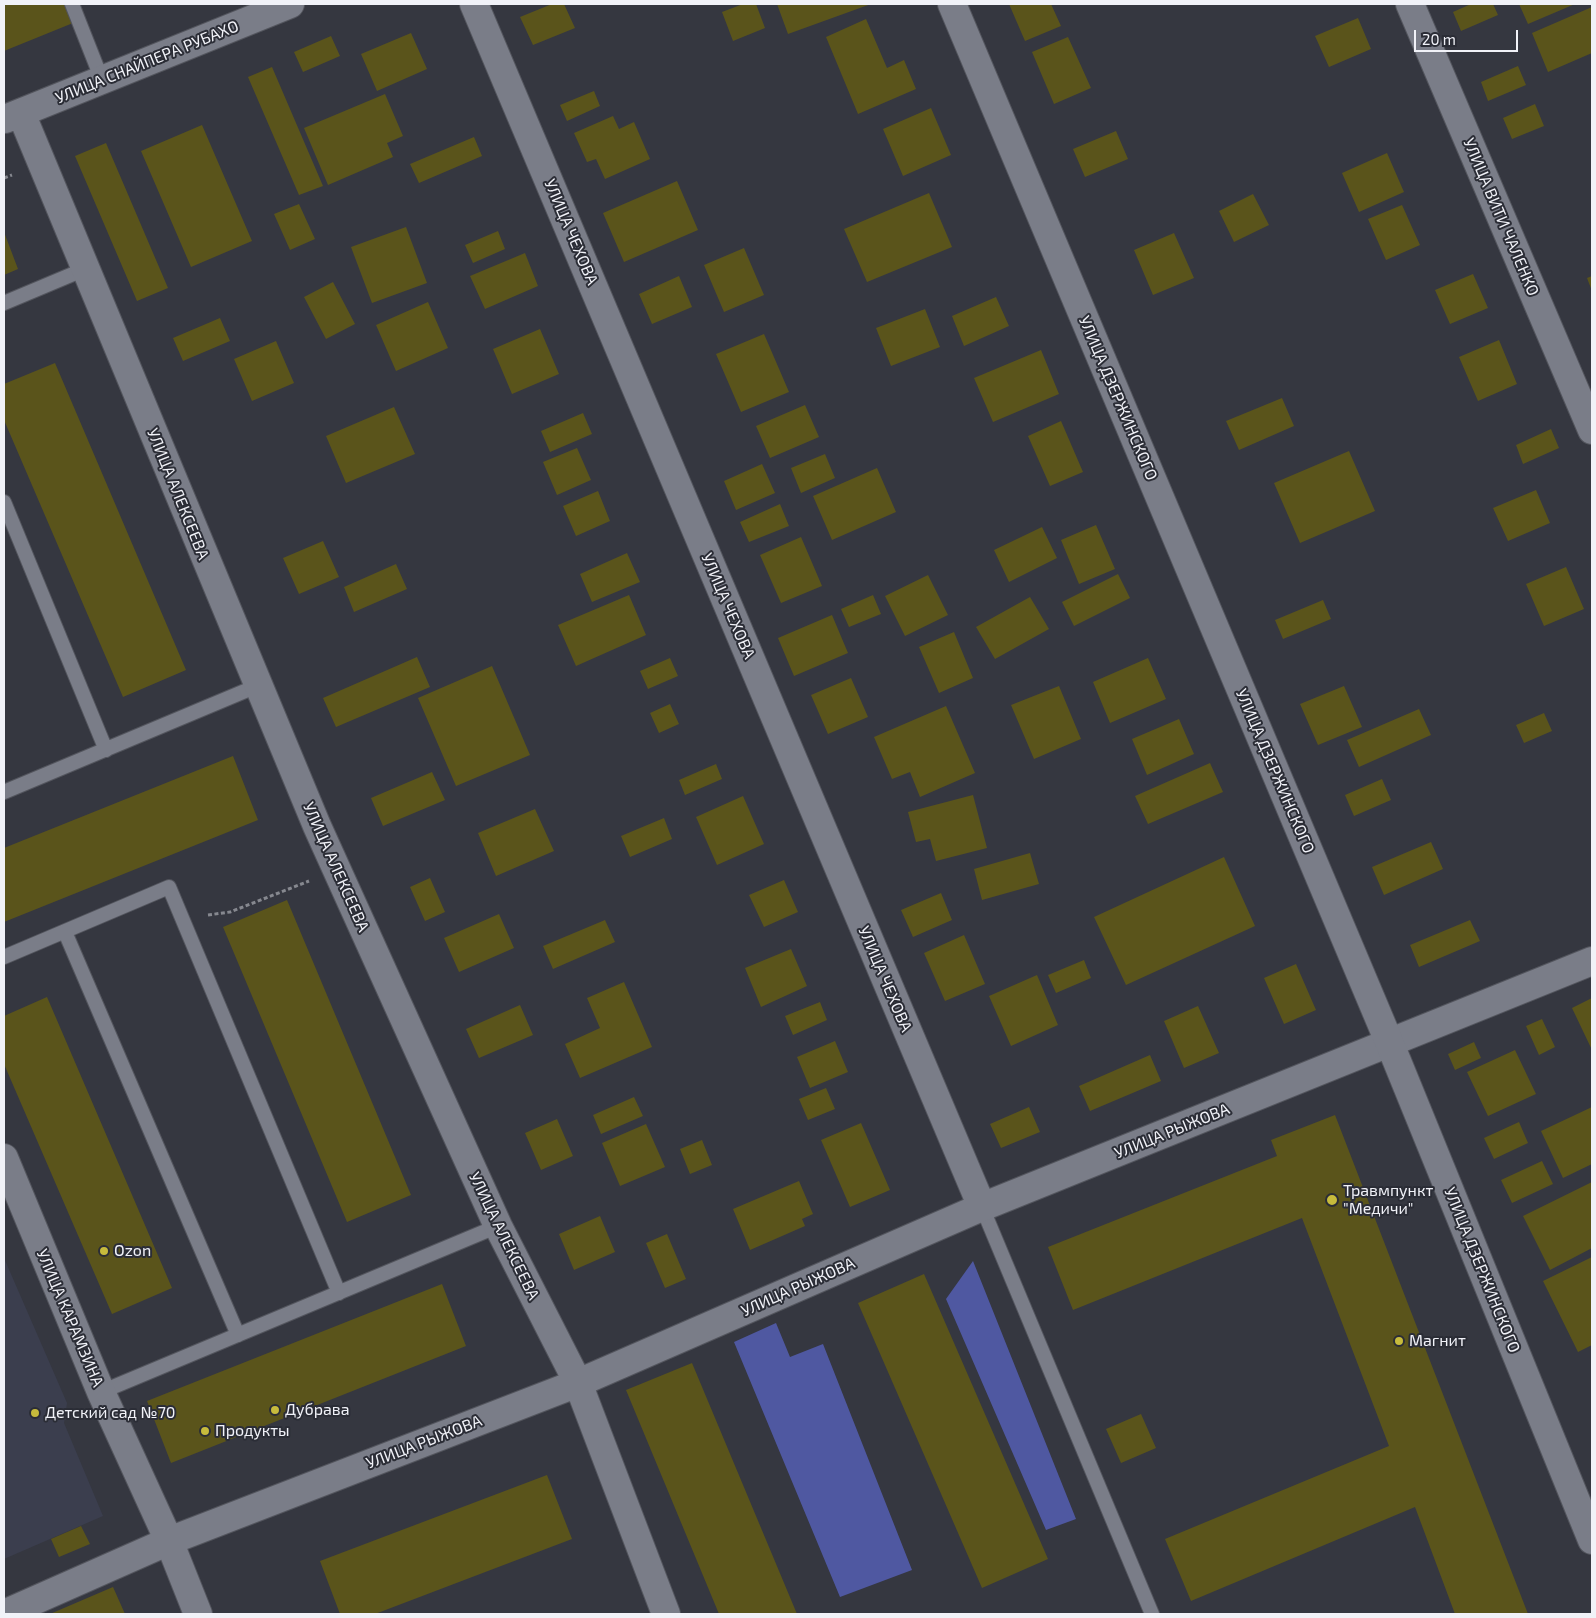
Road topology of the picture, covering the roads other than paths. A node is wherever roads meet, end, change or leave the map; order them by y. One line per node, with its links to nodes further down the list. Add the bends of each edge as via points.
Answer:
1 (72, 4): 6 (lane)
2 (290, 4): 6 (street, УЛИЦА СНАЙПЕРА РУБАХО)
3 (474, 4): 20 (street, УЛИЦА ЧЕХОВА)
4 (952, 4): 18 (street, УЛИЦА ДЗЕРЖИНСКОГО)
5 (1410, 4): 10 (street, УЛИЦА ВИТИ ЧАЛЕНКО)
6 (102, 80): 7 (street, УЛИЦА СНАЙПЕРА РУБАХО)
7 (12, 116): 8 (street, УЛИЦА АЛЕКСЕЕВА)
8 (85, 269): 9 (lane); 12 (street, УЛИЦА АЛЕКСЕЕВА)
9 (4, 303)
10 (1592, 430)
11 (4, 502): 13 (lane)
12 (257, 686): 13 (lane); 21 (street, УЛИЦА АЛЕКСЕЕВА)
13 (106, 750): 14 (lane)
14 (5, 790)
15 (65, 932): 16 (lane); 22 (lane, via 169,887); 23 (lane)
16 (4, 957)
17 (1592, 960): 18 (street, УЛИЦА РЫЖОВА)
18 (1390, 1044): 20 (street, УЛИЦА РЫЖОВА); 26 (street, УЛИЦА ДЗЕРЖИНСКОГО)
19 (4, 1158): 25 (street, УЛИЦА КАРАМЗИНА)
20 (982, 1207): 24 (street, УЛИЦА РЫЖОВА); 31 (lane)
21 (498, 1226): 22 (lane); 24 (street, УЛИЦА АЛЕКСЕЕВА)
22 (339, 1293): 23 (lane)
23 (238, 1335): 25 (lane)
24 (578, 1383): 27 (street, УЛИЦА РЫЖОВА); 30 (street, УЛИЦА АЛЕКСЕЕВА)
25 (101, 1392): 27 (street, УЛИЦА КАРАМЗИНА)
26 (1592, 1540)
27 (169, 1541): 28 (street, УЛИЦА РЫЖОВА); 29 (street, УЛИЦА КАРАМЗИНА)
28 (4, 1614)
29 (198, 1614)
30 (666, 1614)
31 (1152, 1614)

